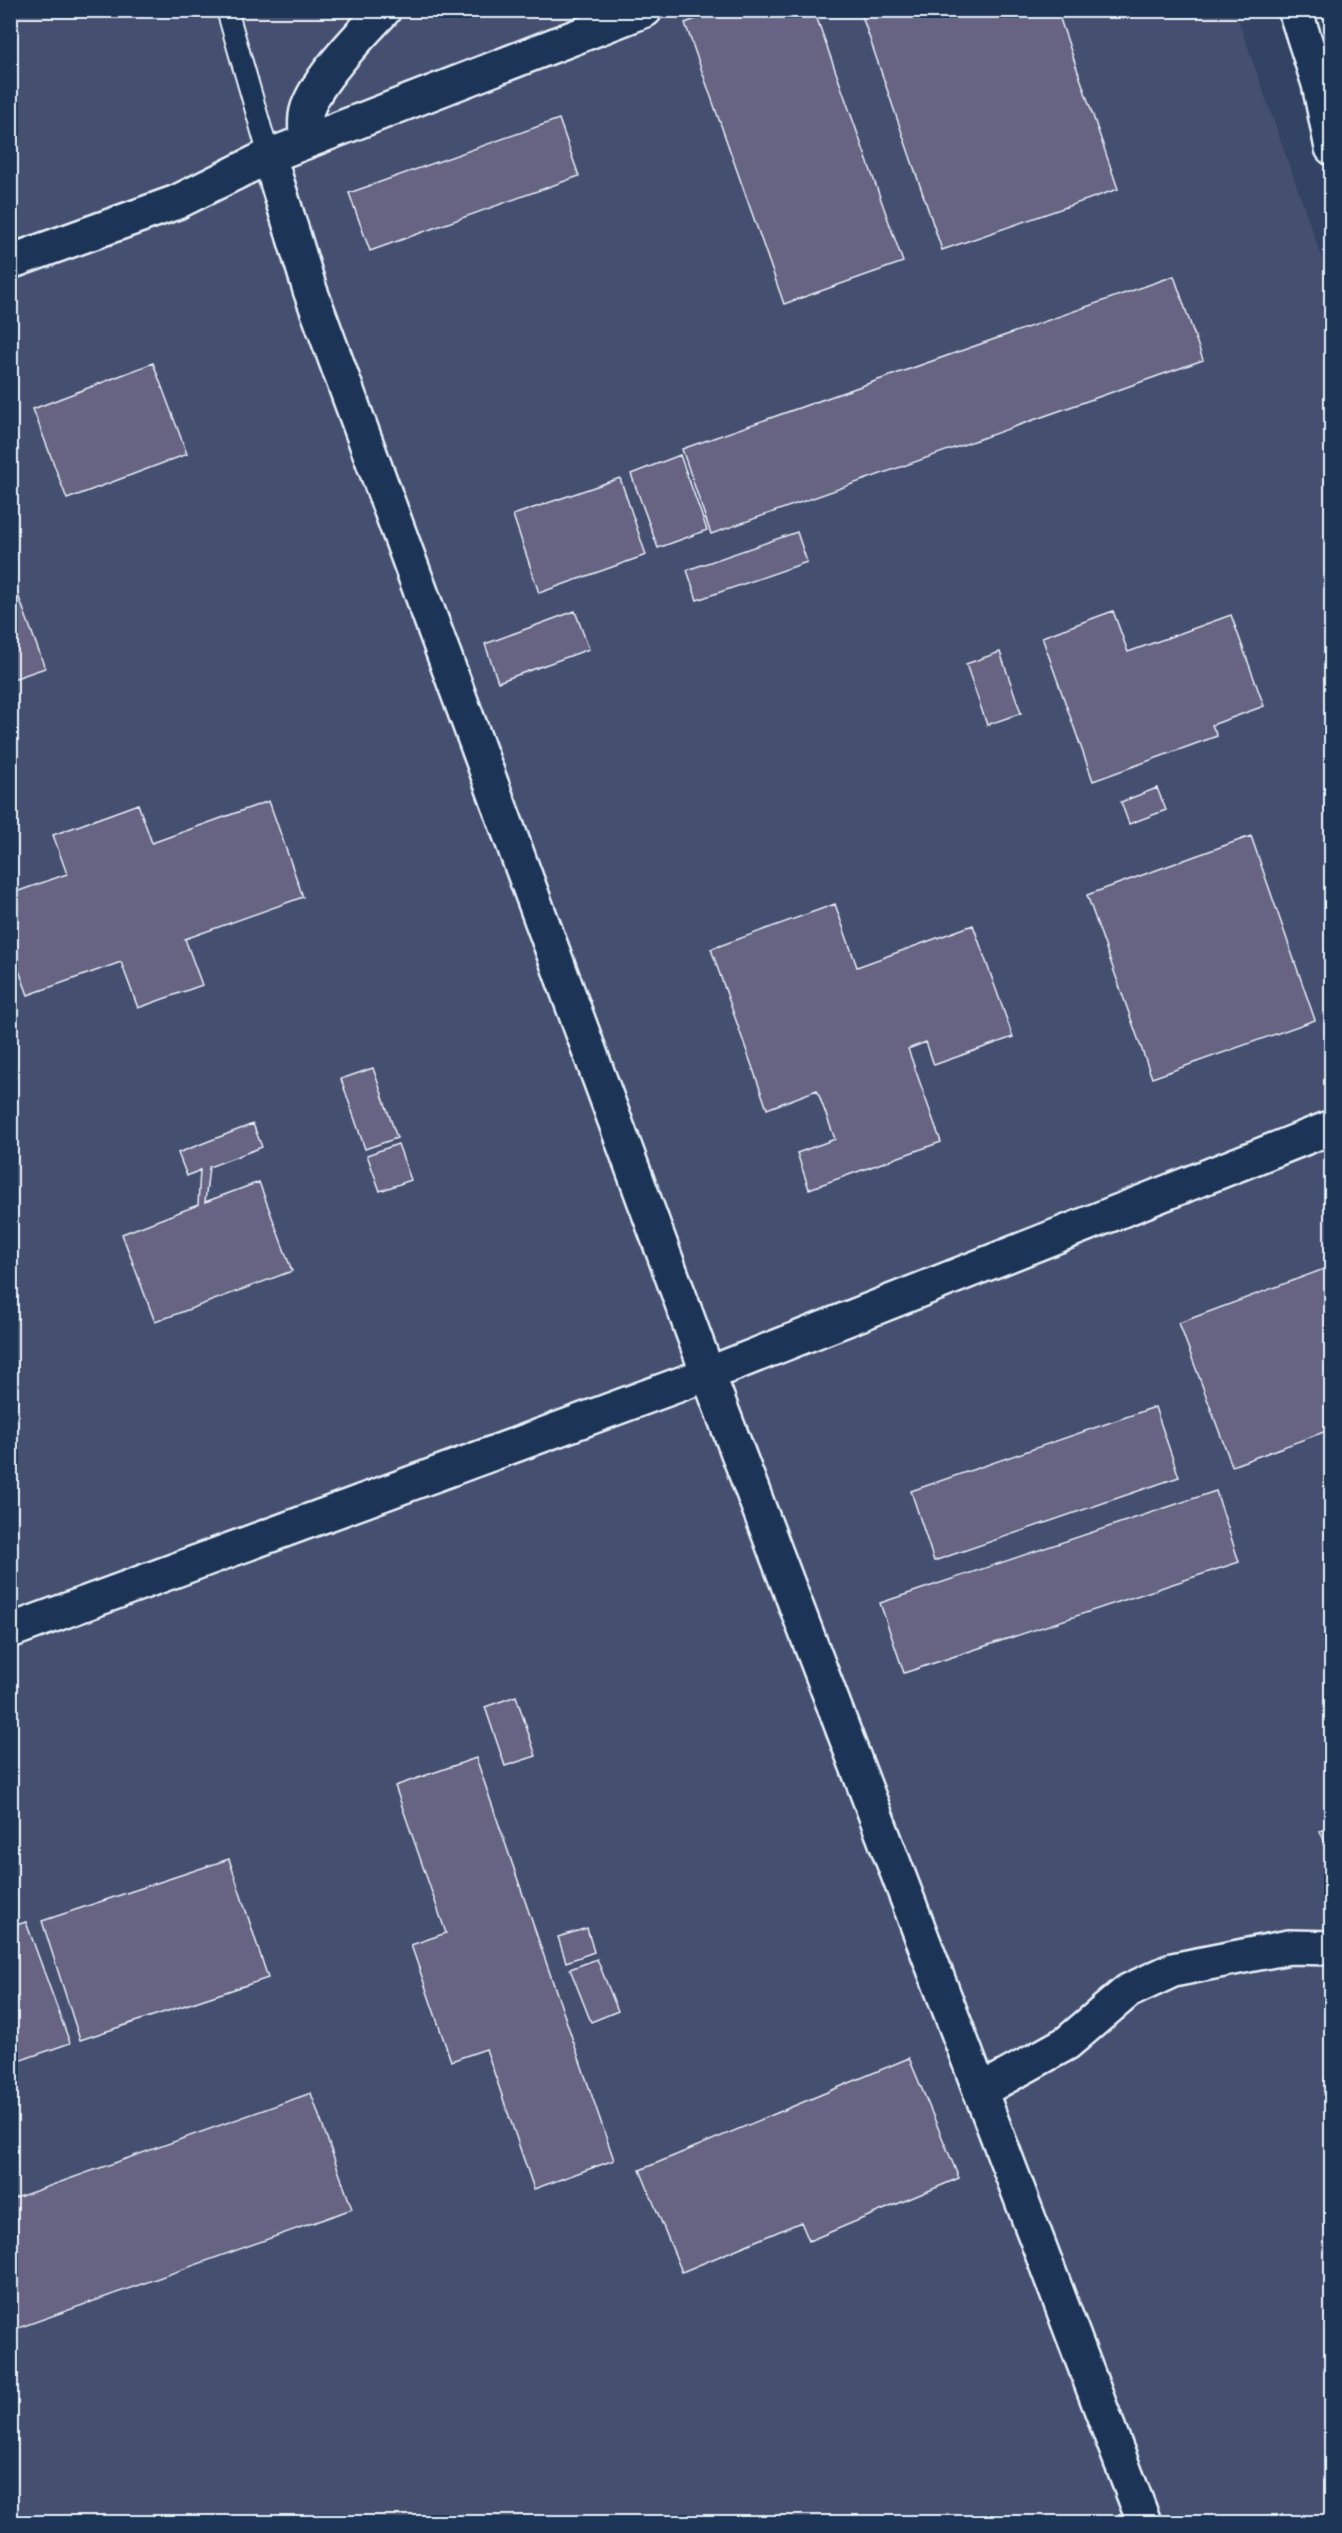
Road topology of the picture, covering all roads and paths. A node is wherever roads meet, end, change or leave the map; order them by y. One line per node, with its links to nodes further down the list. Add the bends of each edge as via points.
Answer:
1 (227, 10): 8 (lane)
2 (384, 10): 6 (street, via 352,43 320,86 306,114)
3 (645, 10): 6 (street)
4 (1295, 10): 5 (street)
5 (1325, 83): 7 (street)
6 (306, 140): 8 (street)
7 (1332, 148)
8 (269, 156): 9 (street, via 177,202); 11 (street, via 310,290)
9 (10, 262)
10 (1332, 1127): 11 (street)
11 (708, 1374): 12 (street); 14 (street)
12 (10, 1631)
13 (1332, 1948): 14 (street, via 1289,1947 1173,1970 1128,1990 1067,2043)
14 (980, 2091): 15 (street)
15 (1144, 2523)

